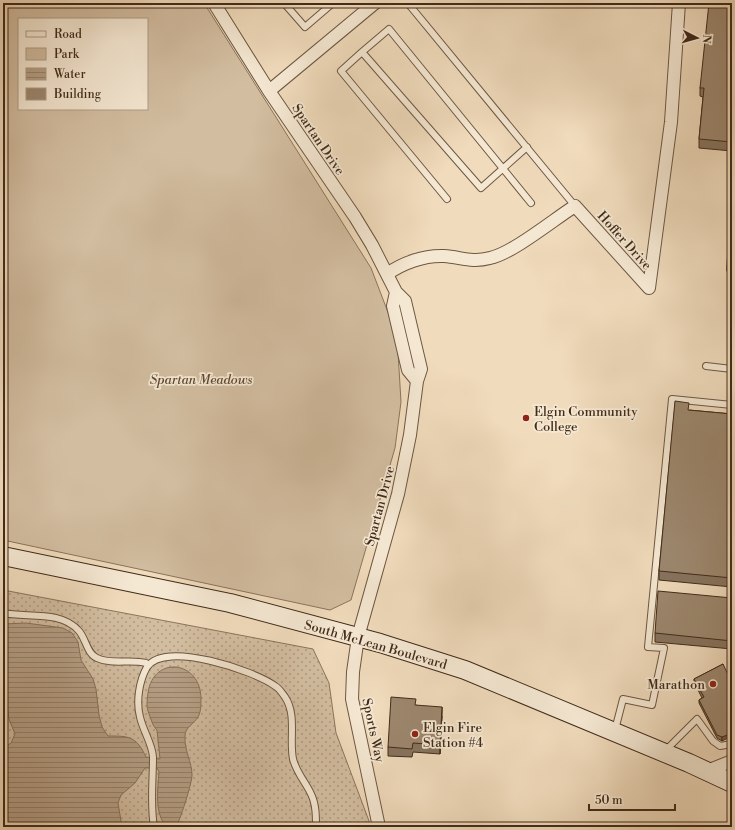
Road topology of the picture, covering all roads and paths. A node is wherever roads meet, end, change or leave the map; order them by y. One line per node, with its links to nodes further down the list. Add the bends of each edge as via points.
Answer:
1 (214, 3): 8 (street, Spartan Drive)
2 (284, 3): 3 (lane, via 305,28)
3 (333, 3)
4 (375, 3): 8 (street)
5 (679, 3): 13 (street, Hoffer Drive, via 671,122 649,288)
6 (412, 4): 9 (lane)
7 (362, 52): 10 (lane, via 481,188); 10 (lane, via 389,29); 11 (lane, via 341,71)
8 (269, 91): 16 (street, Spartan Drive, via 355,217)
9 (527, 148): 10 (lane); 13 (lane)
10 (503, 169): 12 (lane)
11 (447, 199)
12 (532, 203)
13 (576, 206): 16 (street, via 505,253 469,261 445,256 425,258 398,267)
14 (732, 244): 15 (lane)
15 (732, 269)
16 (387, 274): 22 (street, Spartan Drive, via 396,292 405,301 421,369 398,494)
17 (706, 366): 18 (lane)
18 (732, 369)
19 (732, 405): 24 (lane, via 672,399 648,646 664,648 652,705 624,699)
20 (3, 556): 22 (main road, South McLean Boulevard, via 230,603)
21 (3, 613): 23 (lane, via 60,619 79,630 95,658 140,661)
22 (358, 637): 24 (main road, South McLean Boulevard, via 465,670); 32 (street, Sports Way, via 352,699)
23 (148, 666): 30 (lane, via 140,688 139,703 140,717 153,757); 31 (lane, via 164,659 196,656 220,662 277,686 286,698 290,712 293,761 312,796 316,811)
24 (615, 732): 26 (main road, South McLean Boulevard)
25 (732, 744): 26 (lane, via 720,746 713,741 697,718)
26 (664, 752): 28 (main road, South McLean Boulevard)
27 (732, 761): 28 (street)
28 (707, 771): 29 (main road, South McLean Boulevard)
29 (732, 783)
30 (154, 827)
31 (316, 827)
32 (379, 827)

